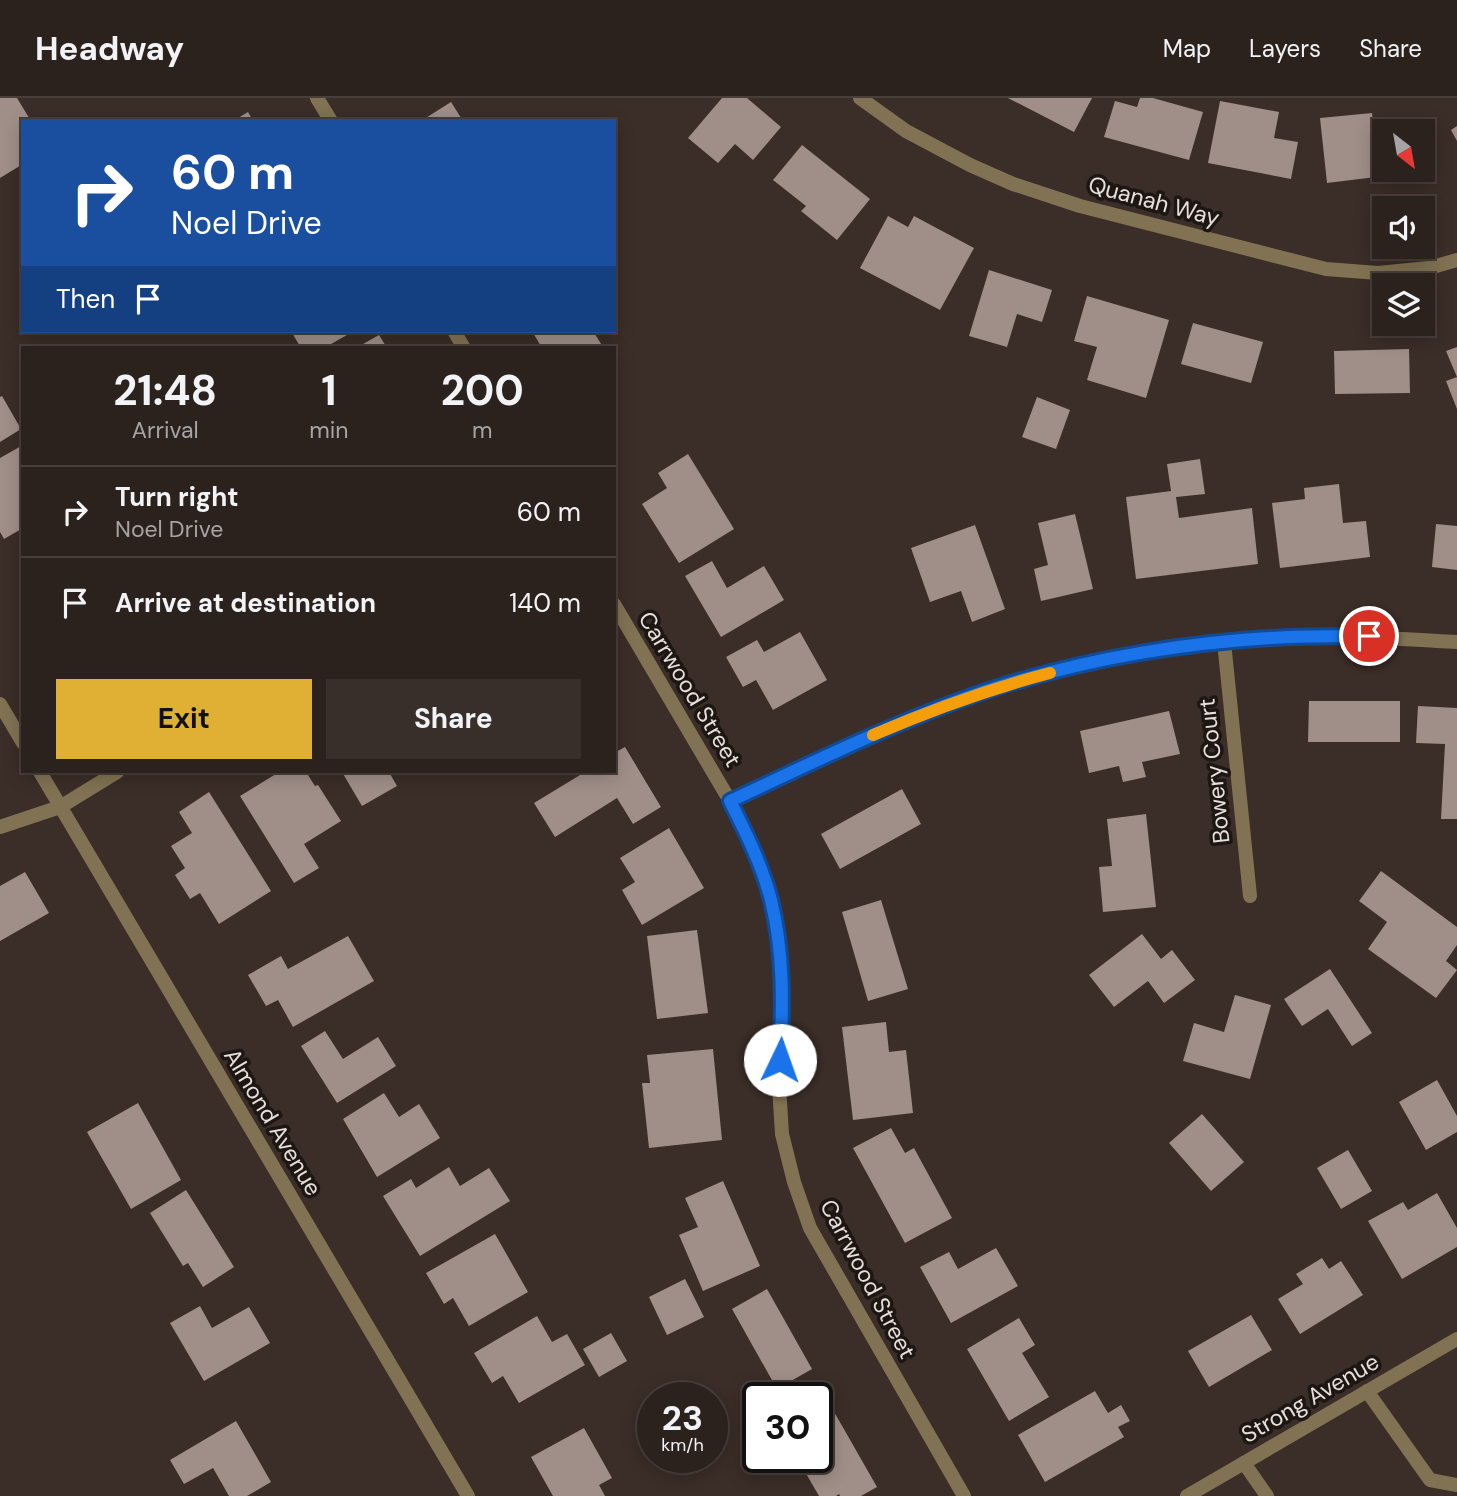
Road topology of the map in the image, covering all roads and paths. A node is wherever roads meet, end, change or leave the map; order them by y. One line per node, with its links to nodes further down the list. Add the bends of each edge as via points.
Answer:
1 (317, 98): 3 (street)
2 (860, 98): 4 (street, Quanah Way, via 906,131 970,165 1080,206 1326,269 1378,273)
3 (330, 119)
4 (1457, 260)
5 (616, 607): 12 (street, Carrwood Street)
6 (1224, 642): 7 (street, via 1369,636); 12 (street, via 1101,661 999,687 861,740); 15 (street, Bowery Court)
7 (1457, 642)
8 (0, 704): 9 (street)
9 (21, 740)
10 (41, 773): 13 (street, Almond Avenue)
11 (115, 773): 13 (street)
12 (730, 801): 21 (street, Carrwood Street, via 771,899 783,1009 782,1134 794,1182 810,1228)
13 (60, 807): 14 (street); 20 (street, Almond Avenue)
14 (0, 827)
15 (1250, 896)
16 (1457, 1339): 17 (street, Strong Avenue)
17 (1367, 1391): 18 (street, Strong Avenue); 19 (street, via 1430,1480)
18 (1244, 1463): 22 (street, Strong Avenue); 23 (street)
19 (1457, 1485)
20 (468, 1496)
21 (964, 1496)
22 (1187, 1496)
23 (1267, 1496)

